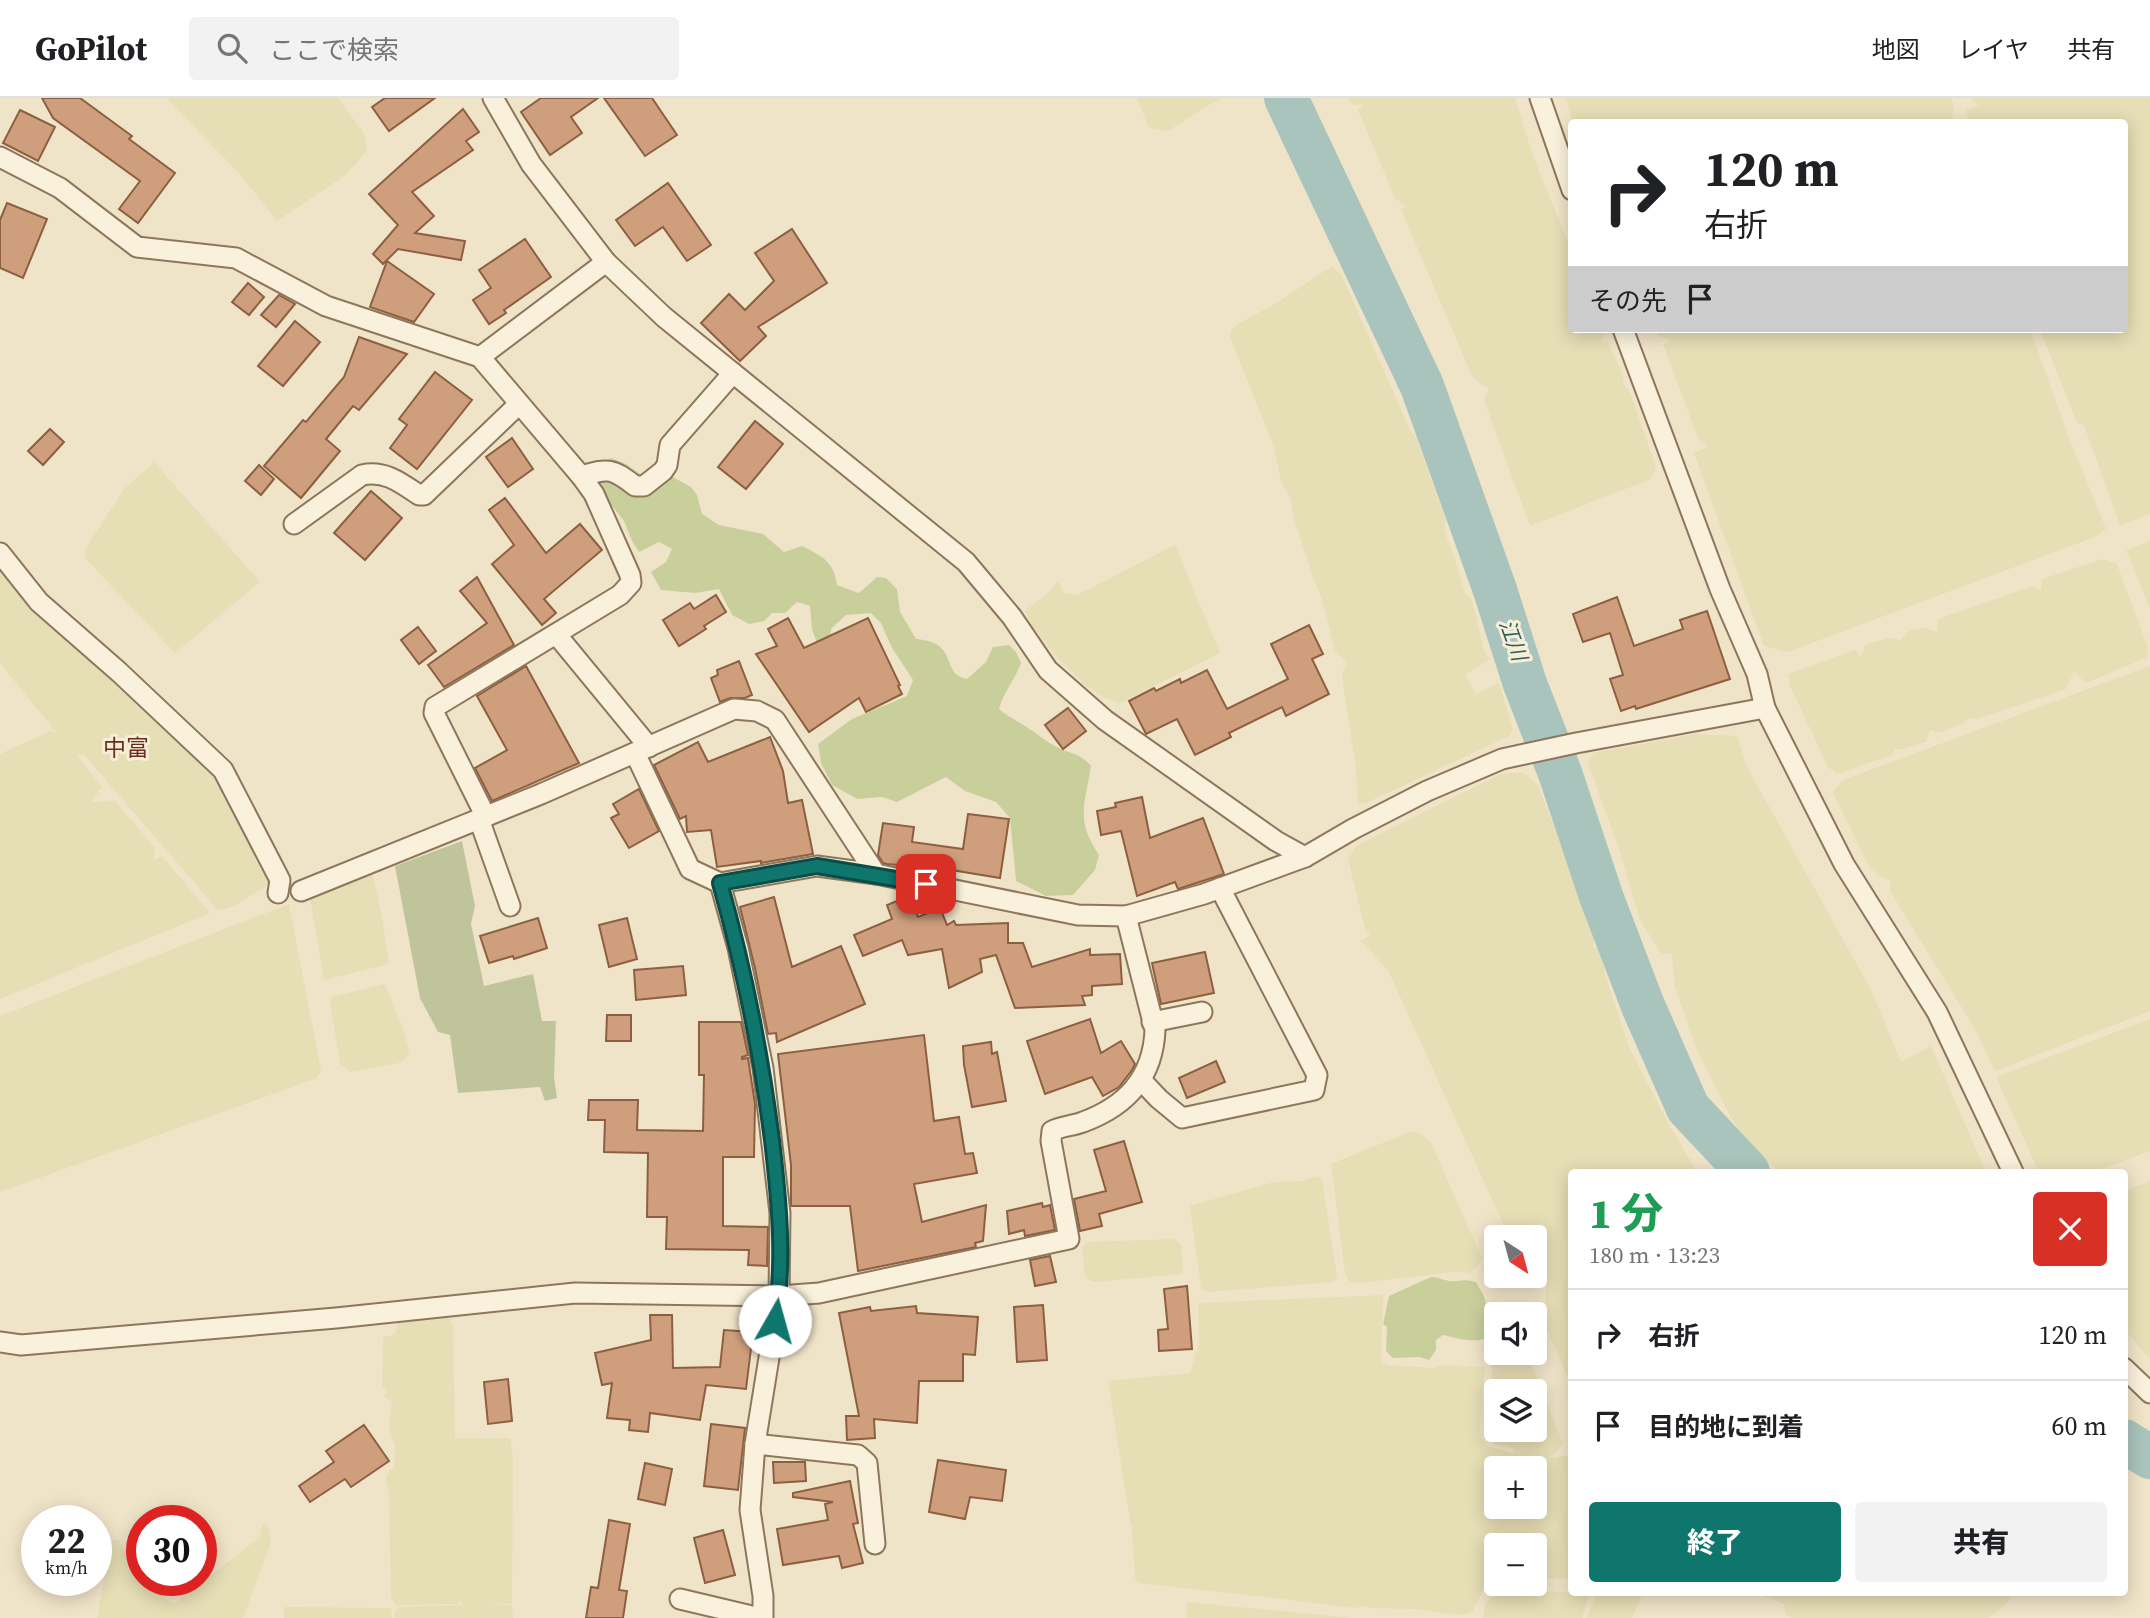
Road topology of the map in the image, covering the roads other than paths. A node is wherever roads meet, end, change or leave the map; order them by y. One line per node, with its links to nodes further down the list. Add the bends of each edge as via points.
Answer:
1 (493, 98): 5 (street, via 531,163)
2 (1540, 98): 4 (street)
3 (0, 157): 7 (street, via 60,188 137,247 236,258 326,306)
4 (1568, 178)
5 (606, 262): 7 (street); 8 (street)
6 (1624, 333): 14 (street, via 1720,589 1757,674)
7 (480, 357): 9 (street)
8 (733, 373): 10 (street, via 670,445 663,471 644,486 635,486 609,470); 17 (street, via 966,562 1048,670 1105,720 1276,841)
9 (519, 404): 10 (street); 11 (street, via 424,495 375,472 362,475)
10 (581, 476): 13 (street, via 594,494 631,583 620,596)
11 (294, 524)
12 (0, 553): 22 (street, via 39,602 223,770 280,880)
13 (556, 634): 15 (street); 16 (street, via 435,707)
14 (1765, 708): 17 (street, via 1502,759 1427,791); 28 (street, via 1844,864 1937,1012)
15 (642, 750): 16 (street); 18 (street, via 734,709 757,711 775,720); 19 (street, via 690,869)
16 (483, 818): 21 (street); 23 (street)
17 (1306, 857): 20 (street)
18 (876, 874): 19 (street, via 817,866); 24 (street, via 1078,915)
19 (720, 883): 29 (street, via 763,1068 780,1213)
20 (1220, 888): 24 (street); 27 (street, via 1317,1075 1314,1090 1182,1118)
21 (301, 891)
22 (278, 893)
23 (510, 906)
24 (1126, 916): 26 (street)
25 (1202, 1012): 26 (street)
26 (1152, 1022): 27 (street, via 1154,1044)
27 (1141, 1080): 29 (street, via 1128,1096 1096,1117 1052,1131 1069,1239 819,1293)
28 (2012, 1169)
29 (779, 1296): 30 (street, via 575,1293 21,1345); 33 (street)
30 (0, 1342)
31 (2128, 1372): 32 (street)
32 (2150, 1393)
33 (755, 1444): 34 (street, via 864,1458); 36 (street, via 750,1510 763,1596)
34 (875, 1544)
35 (680, 1599): 36 (street)
36 (761, 1618)

